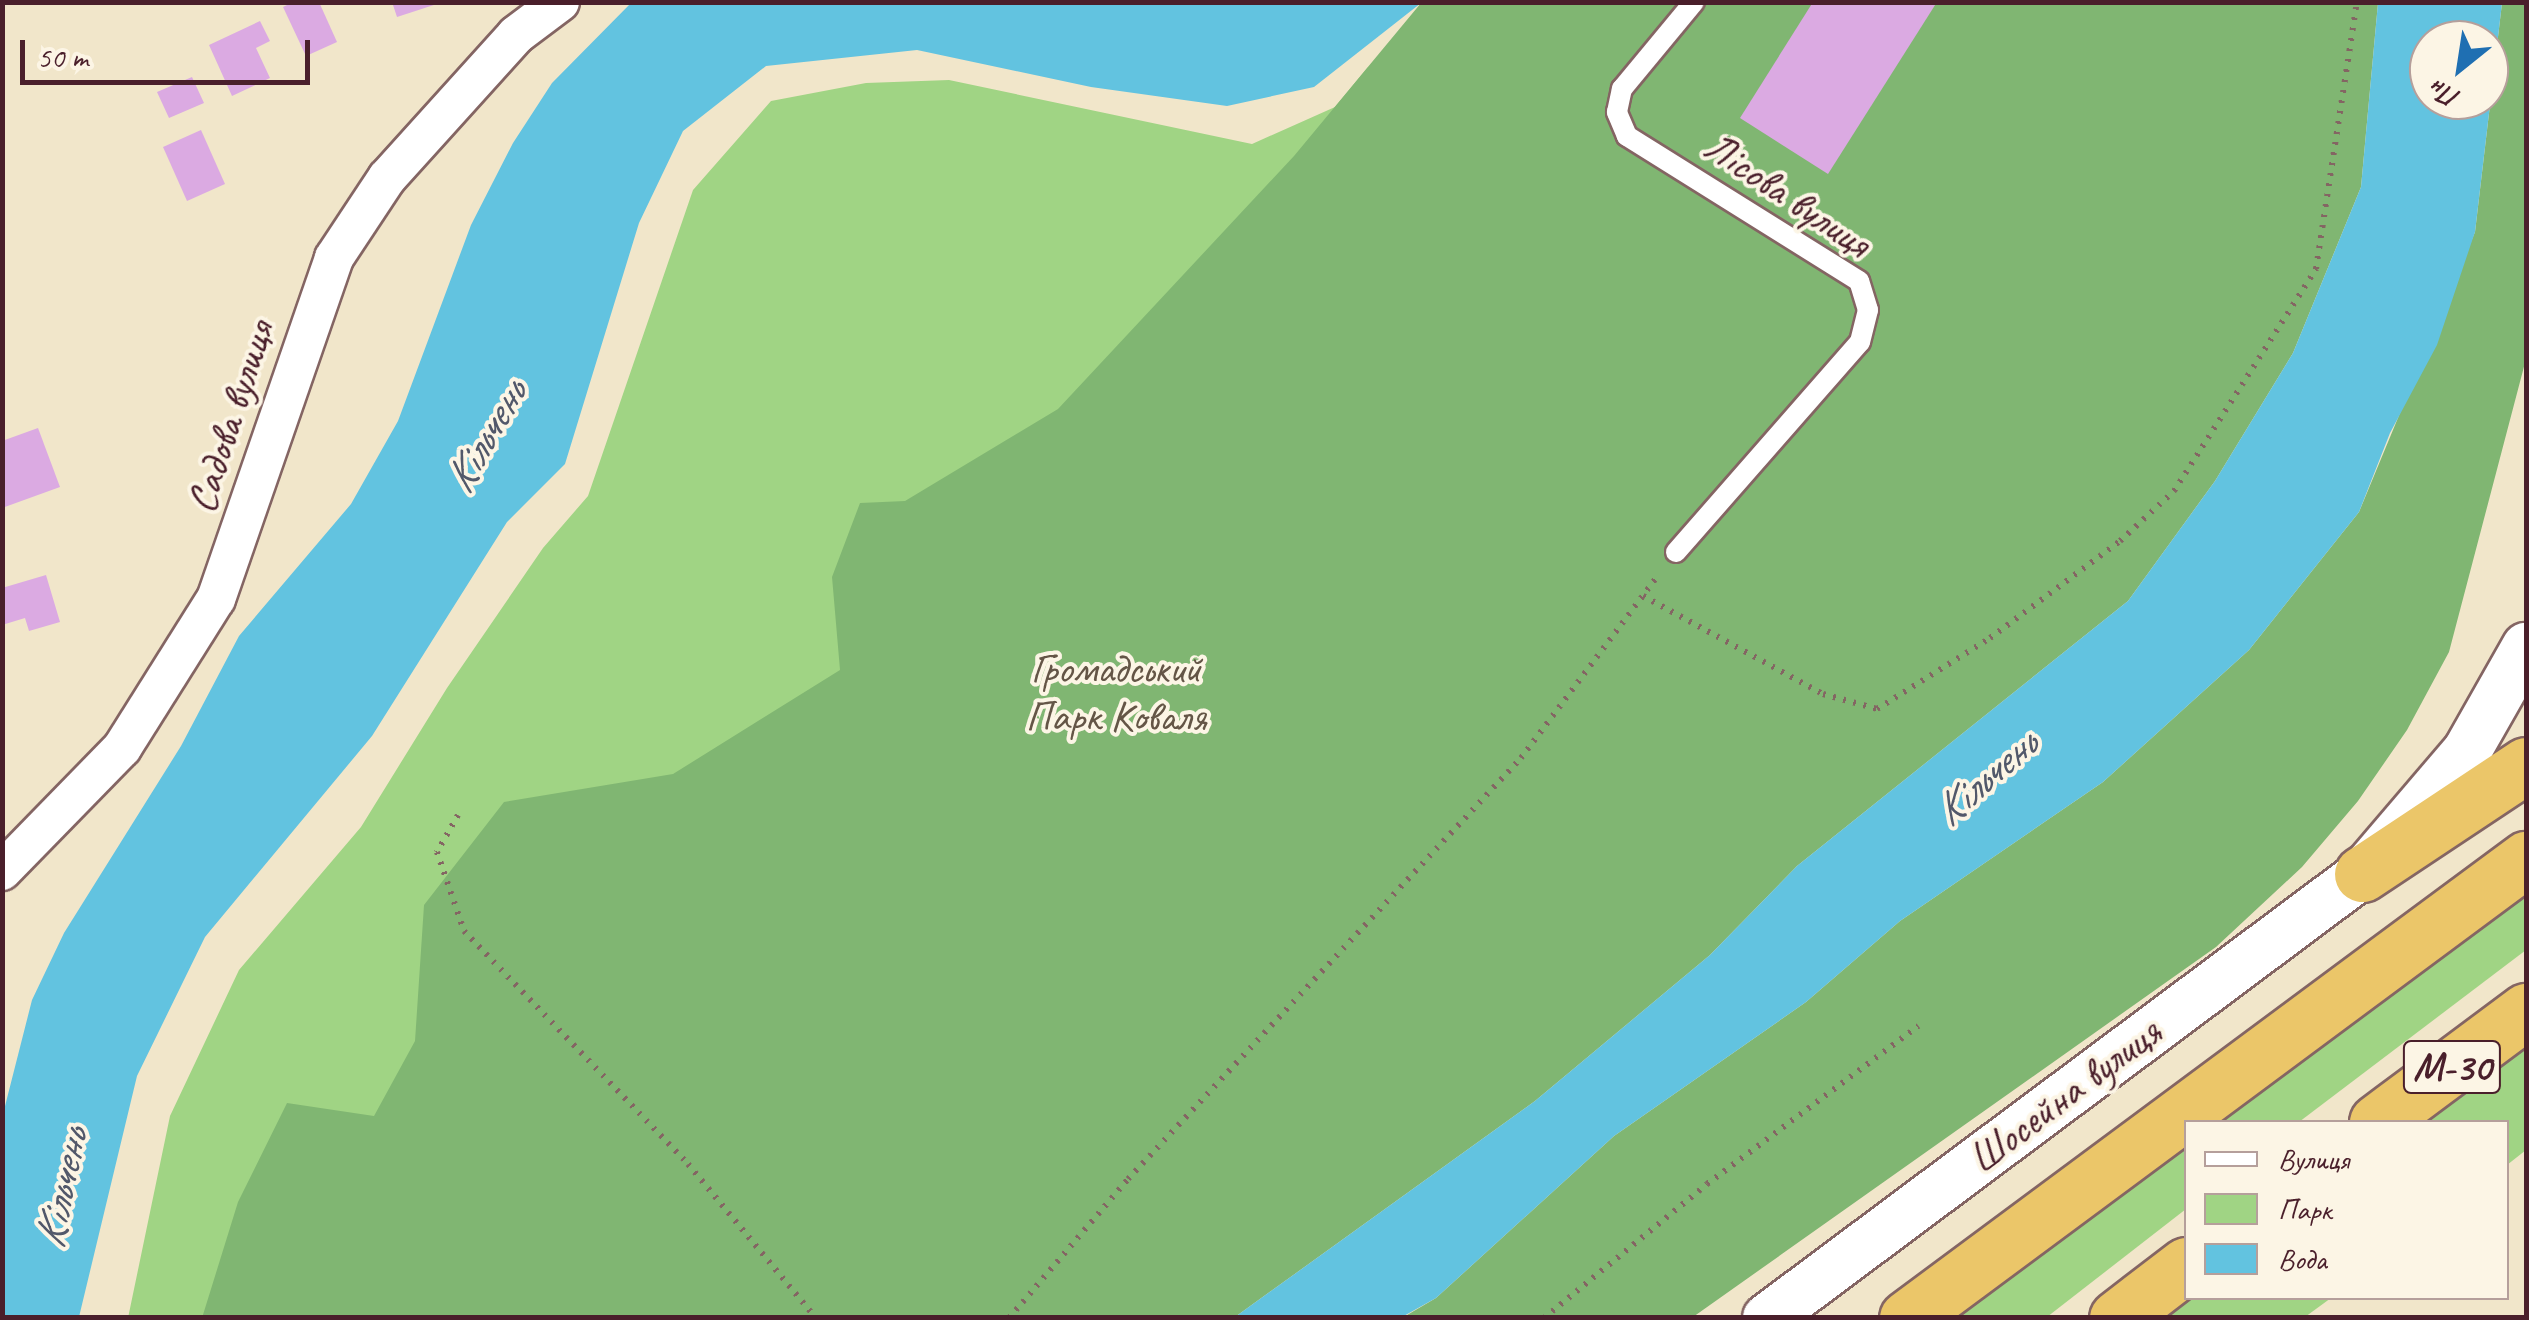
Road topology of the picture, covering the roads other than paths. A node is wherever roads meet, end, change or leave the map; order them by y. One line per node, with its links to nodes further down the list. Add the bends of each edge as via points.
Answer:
1 (560, 2): 7 (street, Садова вулиця, via 516,35 400,164 334,258 216,600 122,748)
2 (1694, 2): 3 (lane, Лісова вулиця, via 1622,88 1617,112 1627,136 1859,281 1868,310 1860,342)
3 (1676, 552)
4 (2526, 647): 8 (street, Шосейна вулиця, via 2467,751)
5 (2526, 765): 8 (highway)
6 (2526, 858): 13 (highway)
7 (2, 871)
8 (2362, 874): 12 (street, Шосейна вулиця)
9 (2526, 1011): 10 (highway, М-30)
10 (2380, 1120)
11 (2184, 1267): 14 (highway)
12 (1768, 1318)
13 (1906, 1318)
14 (2116, 1318)

